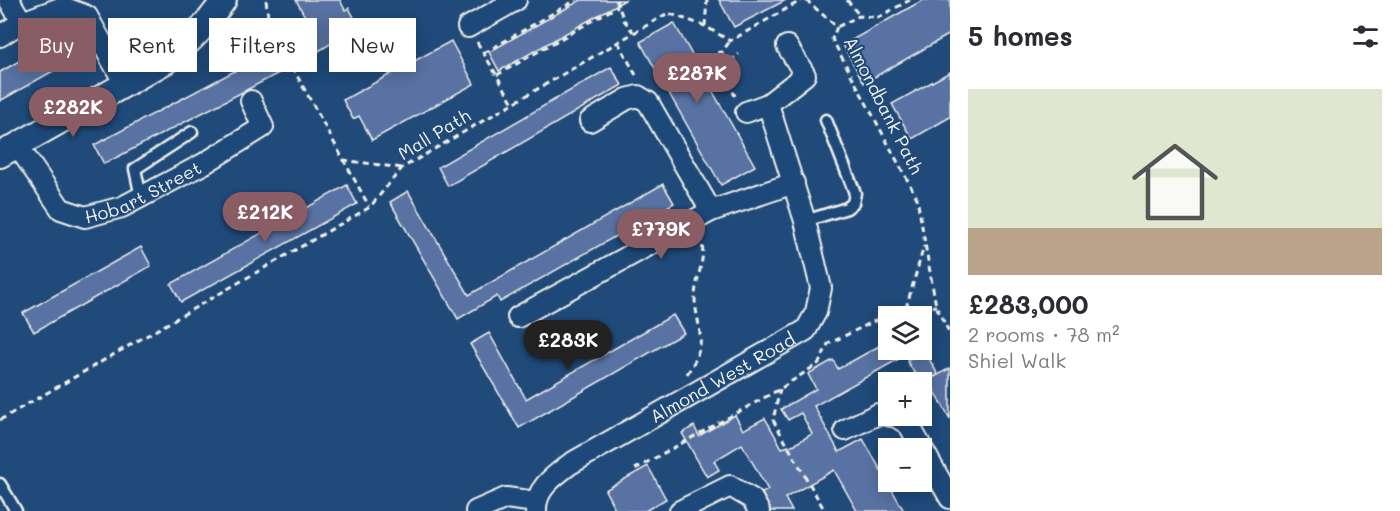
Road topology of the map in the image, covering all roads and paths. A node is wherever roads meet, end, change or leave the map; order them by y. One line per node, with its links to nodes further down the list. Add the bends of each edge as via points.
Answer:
1 (9, 0): 14 (street)
2 (224, 0): 31 (street, via 189,43)
3 (266, 0): 41 (path, via 269,25)
4 (516, 0): 18 (street)
5 (576, 0): 26 (path)
6 (616, 0): 11 (path)
7 (707, 0): 17 (path)
8 (804, 0): 19 (path); 22 (path)
9 (847, 0): 13 (path)
10 (909, 0): 13 (path, via 879,17)
11 (618, 6): 20 (path); 29 (path)
12 (83, 8): 15 (street, via 63,8); 31 (street)
13 (859, 16): 19 (path)
14 (20, 18)
15 (34, 18)
16 (18, 25): 21 (street)
17 (705, 26): 20 (path, Mall Path, via 668,13); 22 (path, Mall Path)
18 (468, 27): 26 (path)
19 (837, 27): 48 (path, Almondbank Path, via 832,39 917,198)
20 (633, 33): 23 (path, Mall Path)
21 (0, 36)
22 (730, 41): 25 (path)
23 (618, 42): 32 (path, via 639,79); 34 (path, Mall Path)
24 (787, 46): 35 (street, via 805,75)
25 (722, 52): 28 (path); 30 (path, via 714,53)
26 (484, 53): 29 (path)
27 (739, 54): 28 (path)
28 (722, 68): 36 (path)
29 (497, 75): 34 (path)
30 (706, 80)
31 (125, 84): 40 (street)
32 (638, 96): 38 (street); 46 (street, via 648,102)
33 (251, 100): 44 (street, Hobart Street, via 263,127)
34 (513, 103): 42 (path, Mall Path)
35 (768, 104): 36 (street); 43 (street, Almond West Road)
36 (746, 112)
37 (826, 120): 47 (lane, via 855,193 853,203)
38 (590, 121)
39 (192, 132): 44 (lane, via 135,170)
40 (9, 150): 44 (street, Hobart Street, via 61,209 85,217 122,207)
41 (343, 160): 42 (path); 45 (path)
42 (402, 168): 45 (path, Mall Path)
43 (794, 183): 46 (street); 47 (street, Almond West Road)
44 (141, 197)
45 (370, 207): 58 (path, Mall Path)
46 (703, 215): 52 (street); 56 (path, via 703,261 695,297 701,342 678,386)
47 (805, 221): 56 (street, Almond West Road, via 821,288 816,312 806,330)
48 (925, 244): 49 (path); 51 (path, Almondbank Path)
49 (907, 306)
50 (932, 306): 51 (path)
51 (936, 306): 54 (path, Almondbank Path)
52 (518, 317)
53 (878, 319): 55 (path, via 828,344 819,363)
54 (950, 334)
55 (780, 389): 61 (path); 69 (path, via 773,420)
56 (681, 401): 64 (street, Almond West Road, via 570,464 547,482)
57 (878, 414): 60 (street)
58 (0, 420)
59 (910, 426): 63 (street)
60 (844, 430)
61 (635, 469)
62 (0, 484): 65 (lane)
63 (950, 498)
64 (536, 507): 66 (street, Almond West Road, via 506,498)
65 (16, 511)
66 (476, 511)
67 (680, 511): 68 (street, via 730,486 752,499)
68 (759, 511)
69 (825, 511)

